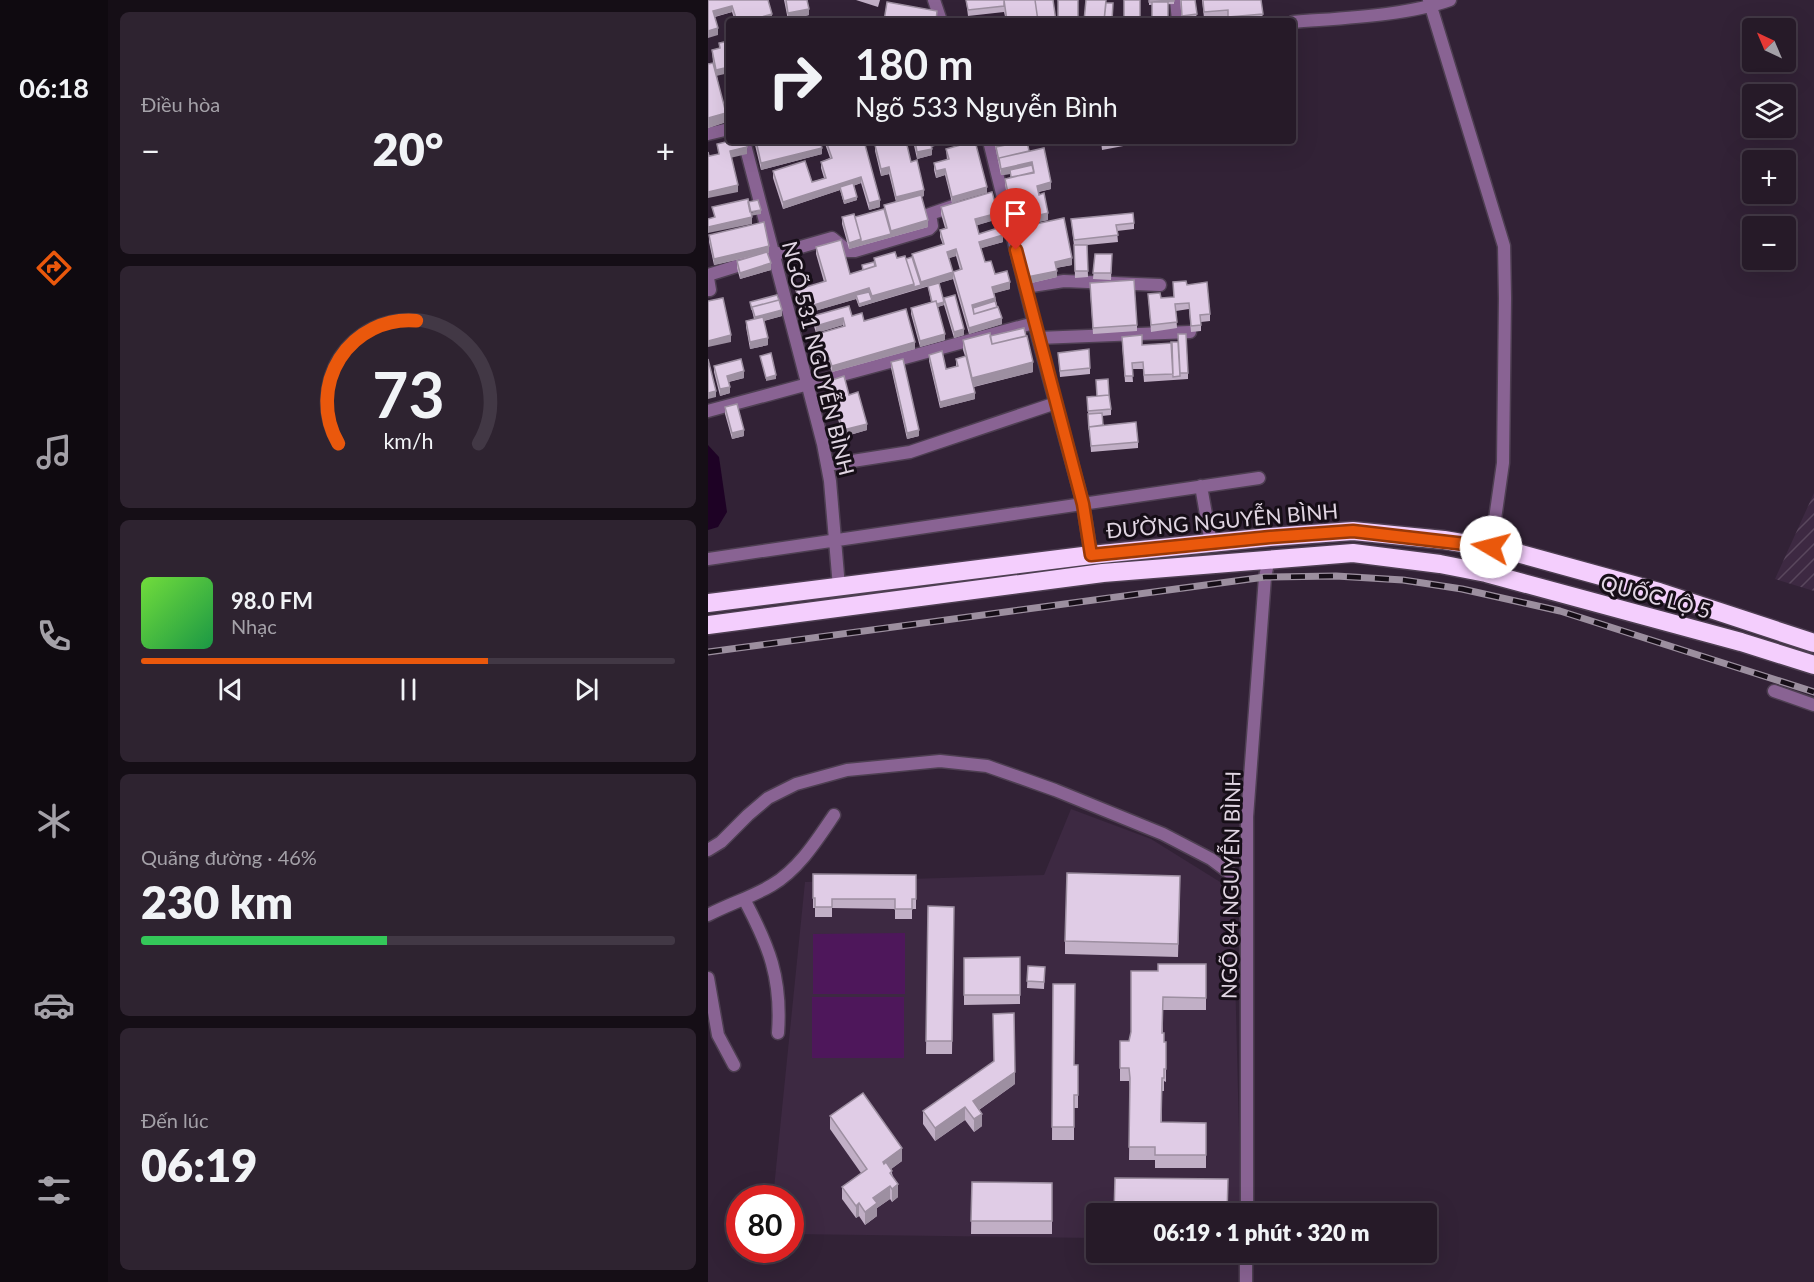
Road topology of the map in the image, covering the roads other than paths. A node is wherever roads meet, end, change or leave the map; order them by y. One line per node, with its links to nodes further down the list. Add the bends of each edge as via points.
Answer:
1 (934, 0): 5 (street)
2 (1176, 0): 6 (street)
3 (1450, 0): 4 (street)
4 (1430, 3): 7 (street); 30 (street, via 1504,246 1503,464)
5 (940, 18)
6 (1178, 18)
7 (1296, 22)
8 (726, 130): 9 (street)
9 (708, 134)
10 (745, 144): 13 (street, NGÕ 531 NGUYỄN BÌNH)
11 (989, 144): 16 (street, via 997,195)
12 (972, 201): 13 (street, via 930,214 929,229 855,252 848,252 832,238)
13 (775, 255): 14 (street); 21 (street, NGÕ 531 NGUYỄN BÌNH)
14 (708, 276): 17 (street)
15 (1160, 285): 16 (street, via 1064,281)
16 (1025, 287): 18 (street)
17 (708, 290)
18 (1034, 323): 20 (street); 21 (street)
19 (1190, 332): 20 (street)
20 (1038, 338): 22 (street)
21 (809, 384): 23 (street); 24 (street, NGÕ 531 NGUYỄN BÌNH)
22 (1056, 403): 24 (street, via 910,452); 27 (street)
23 (708, 411)
24 (827, 465): 28 (street, NGÕ 531 NGUYỄN BÌNH)
25 (1259, 478): 26 (street)
26 (1201, 486): 27 (street); 29 (street)
27 (1083, 504): 28 (street); 31 (street)
28 (833, 540): 32 (street); 35 (street, NGÕ 531 NGUYỄN BÌNH)
29 (1211, 543): 30 (highway, ĐƯỜNG NGUYỄN BÌNH, via 1353,531); 31 (highway, ĐƯỜNG NGUYỄN BÌNH)
30 (1491, 547): 38 (highway, QUỐC LỘ 5, via 1659,592)
31 (1091, 555): 35 (highway, ĐƯỜNG NGUYỄN BÌNH)
32 (708, 558)
33 (1269, 559): 34 (highway, ĐƯỜNG NGUYỄN BÌNH, via 1353,554); 37 (highway, ĐƯỜNG NGUYỄN BÌNH, via 1103,573); 44 (street, NGÕ 84 NGUYỄN BÌNH, via 1248,806)
34 (1486, 573): 39 (highway, QUỐC LỘ 5)
35 (838, 587): 36 (highway, ĐƯỜNG NGUYỄN BÌNH)
36 (708, 603)
37 (708, 625)
38 (1814, 643)
39 (1814, 665)
40 (1774, 691): 41 (street)
41 (1814, 705)
42 (834, 815): 45 (street, via 787,876)
43 (708, 850): 44 (street, via 768,798 796,784 847,770 940,761 987,766 1076,798 1163,834 1211,860)
44 (1247, 886): 50 (street, NGÕ 84 NGUYỄN BÌNH)
45 (744, 898): 46 (street); 48 (street, via 774,966 780,1005)
46 (708, 915)
47 (708, 978): 49 (street, via 718,1035)
48 (778, 1033)
49 (734, 1065)
50 (1246, 1203)
51 (1246, 1263): 52 (street)
52 (1246, 1282)

